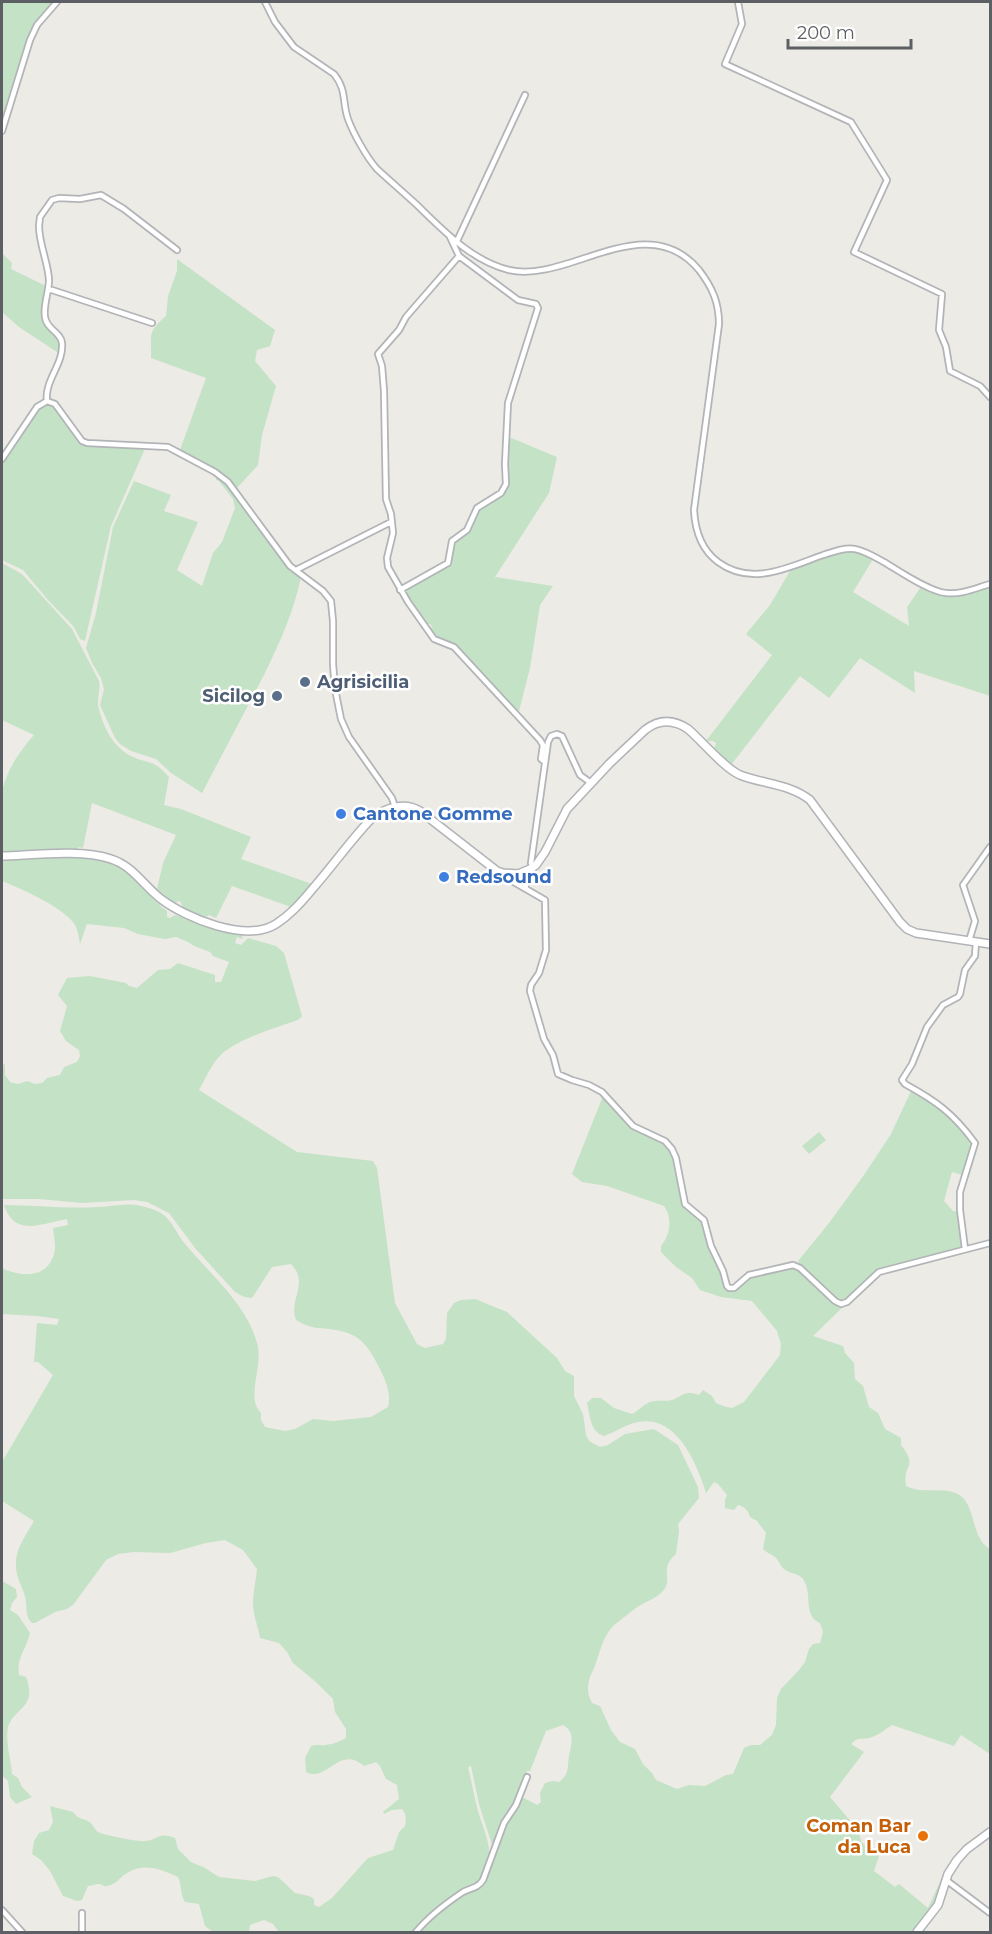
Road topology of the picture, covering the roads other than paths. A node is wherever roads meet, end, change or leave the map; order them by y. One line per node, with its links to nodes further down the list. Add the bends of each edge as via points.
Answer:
1 (57, 2): 5 (street, via 30,40)
2 (265, 2): 6 (street, via 294,47 338,79 348,119 376,169)
3 (738, 2): 12 (street, via 742,24 725,64 853,124 887,180 854,252 942,294 939,330 950,371 980,386)
4 (525, 95): 7 (street)
5 (2, 131)
6 (449, 234): 7 (street); 9 (street)
7 (457, 241): 17 (street, via 487,262 521,272 637,245 672,250 694,264 713,291 719,324 694,520 707,551 723,566 742,573 764,574 836,551 855,549 941,593)
8 (177, 250): 10 (street, via 101,195 55,198 39,221)
9 (459, 256): 15 (street, via 378,354 384,391 386,500); 18 (street, via 518,300 538,308 508,403 506,484 501,493 477,508 467,530 452,541 448,563)
10 (48, 291): 11 (street); 13 (street, via 45,317 60,337 62,347)
11 (152, 323)
12 (990, 397)
13 (47, 401): 14 (street, via 37,407); 16 (street, via 55,404 82,441 168,447 222,476)
14 (2, 459)
15 (391, 522): 16 (street); 18 (street, via 393,533 387,558)
16 (296, 570): 21 (street, via 331,601 335,689 341,719)
17 (990, 584)
18 (400, 590): 19 (street, via 434,639 454,647 540,740 541,759)
19 (545, 762): 20 (street, via 548,742 554,735 560,735 580,775); 24 (street)
20 (591, 783): 25 (main road, via 562,817 541,860); 28 (main road, via 650,726 662,722 681,724 740,775 795,790 810,800 907,929)
21 (395, 807): 23 (main road, via 371,819 299,905 275,925 260,931 237,930 193,917 162,899 130,869 102,856); 26 (main road, via 415,808 497,871)
22 (990, 849): 28 (street, via 963,885 975,921)
23 (2, 856)
24 (531, 862)
25 (523, 873): 26 (main road); 27 (street)
26 (510, 874): 27 (street, via 512,881)
27 (526, 888): 31 (street, via 545,900 546,950 530,992 556,1070 602,1092 633,1126 669,1144 675,1153 685,1204 704,1220 729,1288 749,1275 793,1265 841,1304 879,1272)
28 (972, 941): 29 (main road); 31 (street, via 975,956 965,970 960,994 943,1005 927,1027 902,1080 951,1114 975,1143 960,1192)
29 (990, 944)
30 (990, 1243): 31 (street)
31 (964, 1249)
32 (527, 1777): 40 (street, via 504,1823 483,1880 438,1909)
33 (990, 1832): 34 (main road, via 962,1854)
34 (946, 1880): 37 (street); 41 (main road, via 938,1905)
35 (2, 1910): 38 (street)
36 (82, 1913): 39 (street)
37 (990, 1913)
38 (22, 1932)
39 (82, 1932)
40 (416, 1932)
41 (917, 1932)

